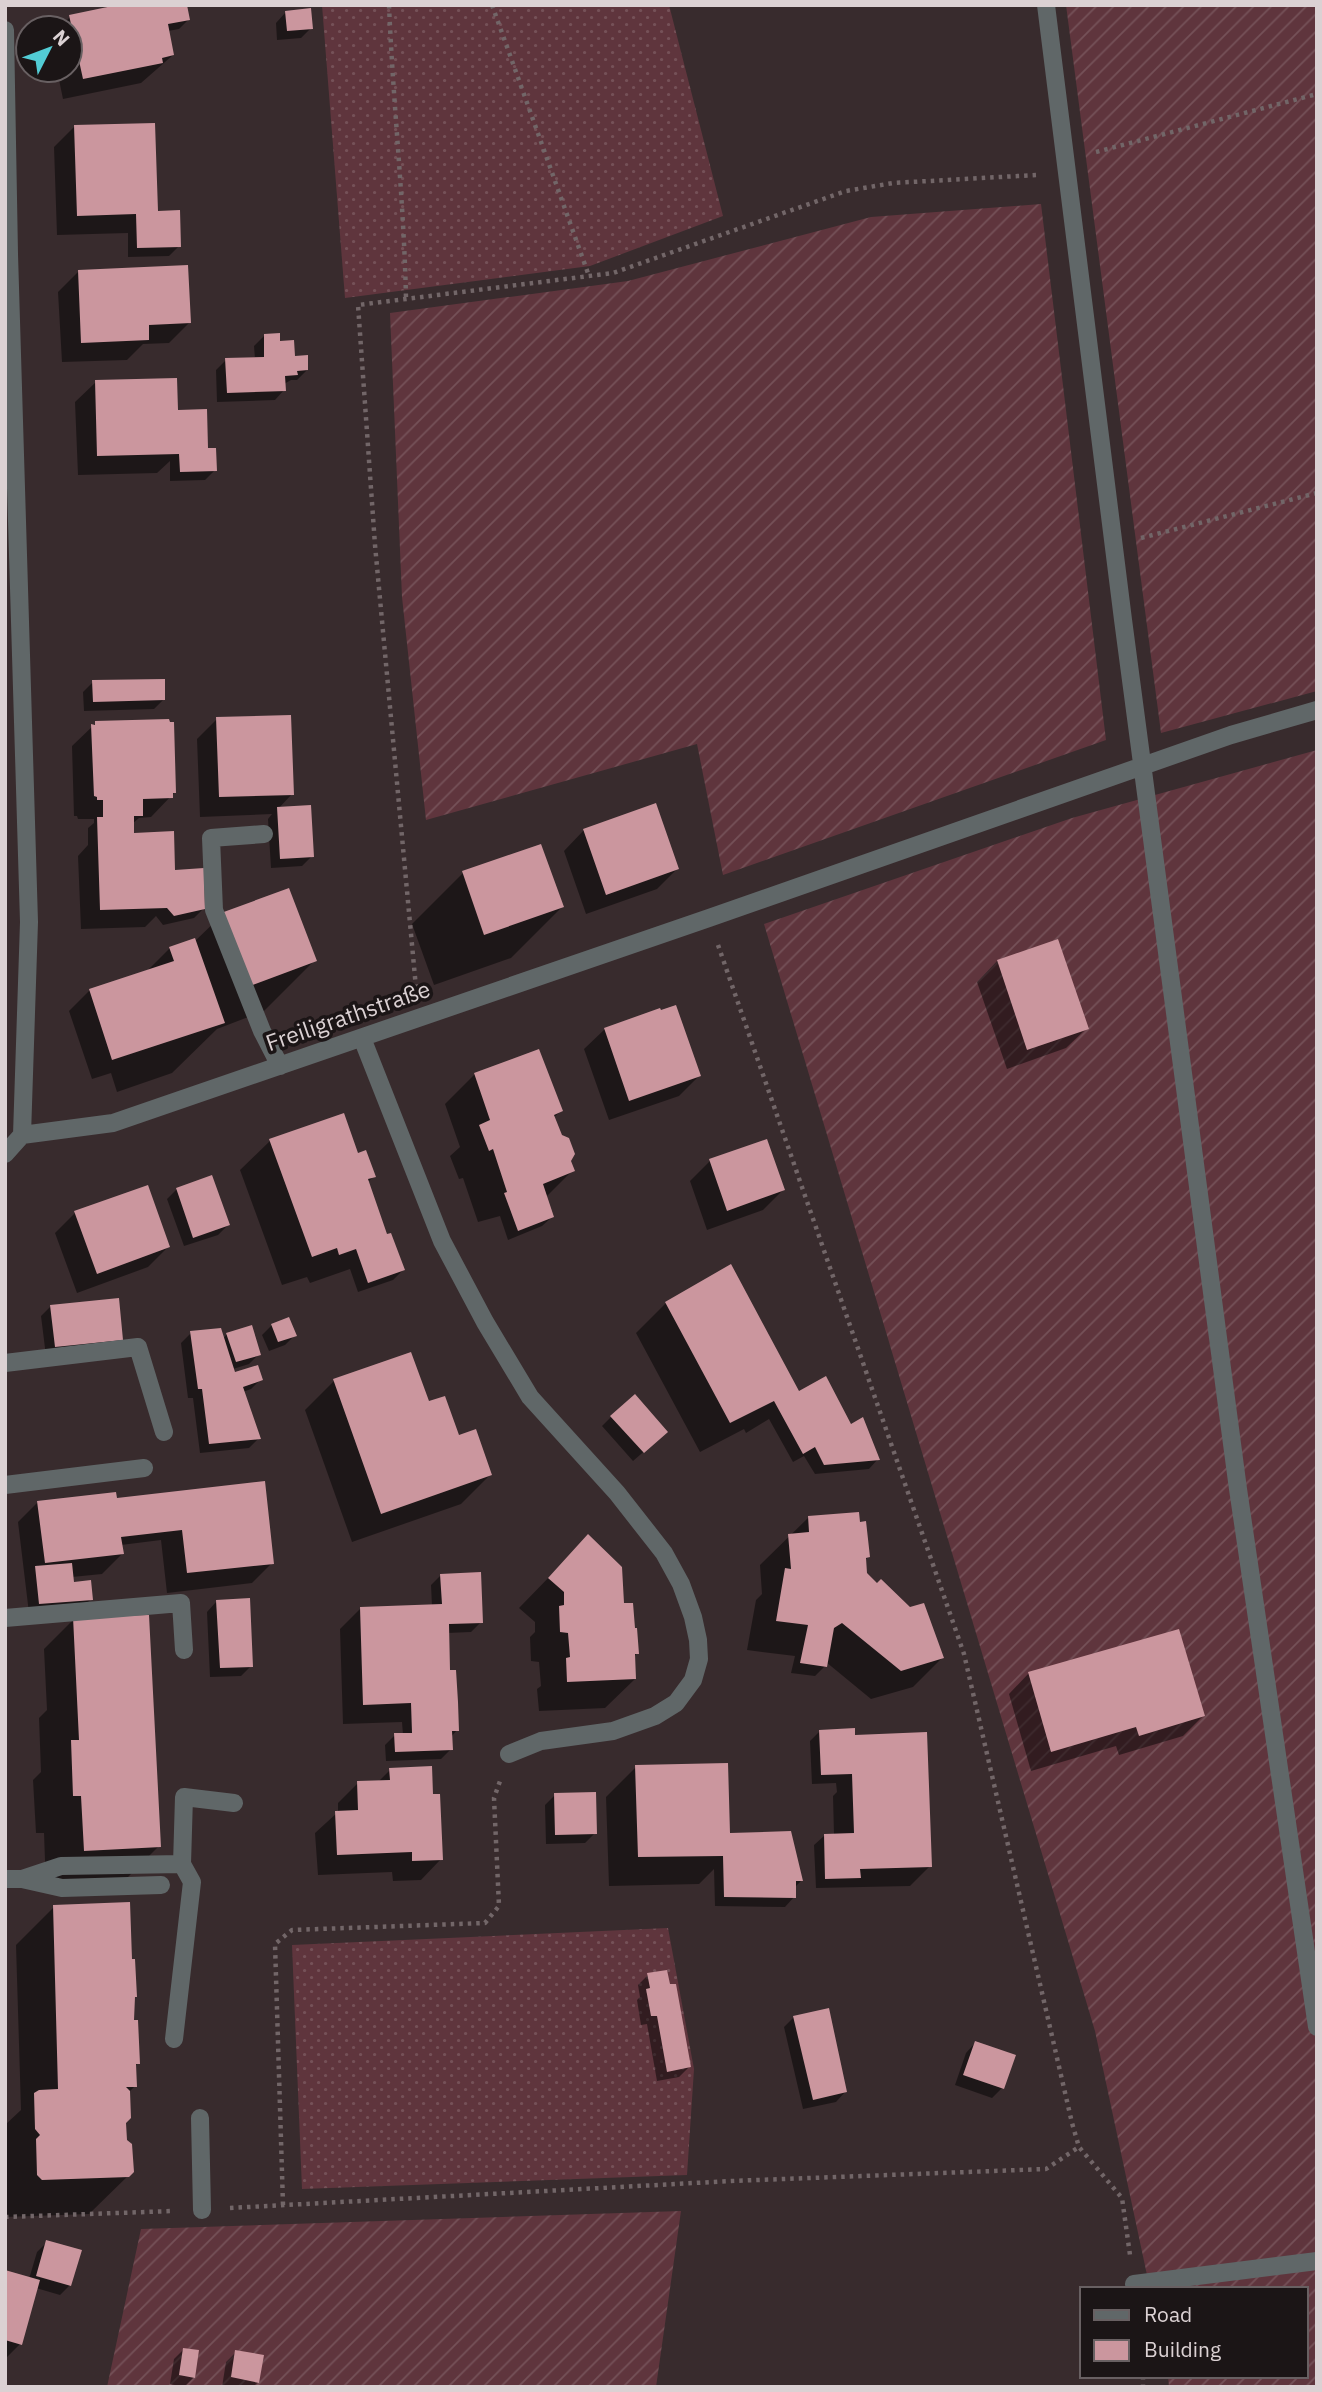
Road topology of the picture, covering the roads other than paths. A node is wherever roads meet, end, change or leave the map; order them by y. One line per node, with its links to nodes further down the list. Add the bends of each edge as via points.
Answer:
1 (1046, 5): 6 (street)
2 (5, 32): 3 (street)
3 (7, 255): 4 (street)
4 (11, 516): 10 (street, via 29,922)
5 (1317, 710): 6 (street, Freiligrathstraße)
6 (1141, 766): 8 (street, Freiligrathstraße); 23 (street, via 1239,1494)
7 (264, 834): 9 (street, via 211,838 214,911)
8 (362, 1038): 9 (street, Freiligrathstraße); 18 (street, via 442,1241 485,1322 530,1396 664,1553 681,1584 698,1640 693,1681 676,1703 655,1716 613,1731 541,1741)
9 (280, 1066): 10 (street, Freiligrathstraße, via 113,1123)
10 (22, 1135): 11 (street)
11 (5, 1154)
12 (5, 1363): 13 (street, via 138,1347)
13 (164, 1432)
14 (144, 1468): 15 (street)
15 (5, 1485)
16 (5, 1618): 17 (street, via 181,1603)
17 (184, 1650)
18 (509, 1754)
19 (234, 1803): 20 (street, via 184,1797)
20 (181, 1864): 21 (street, via 61,1867); 24 (street, via 192,1882)
21 (14, 1879): 22 (street, via 62,1888)
22 (161, 1885)
23 (1317, 2027)
24 (174, 2039)
25 (200, 2118): 26 (street)
26 (202, 2210)
27 (1317, 2261): 28 (street)
28 (1134, 2284)

